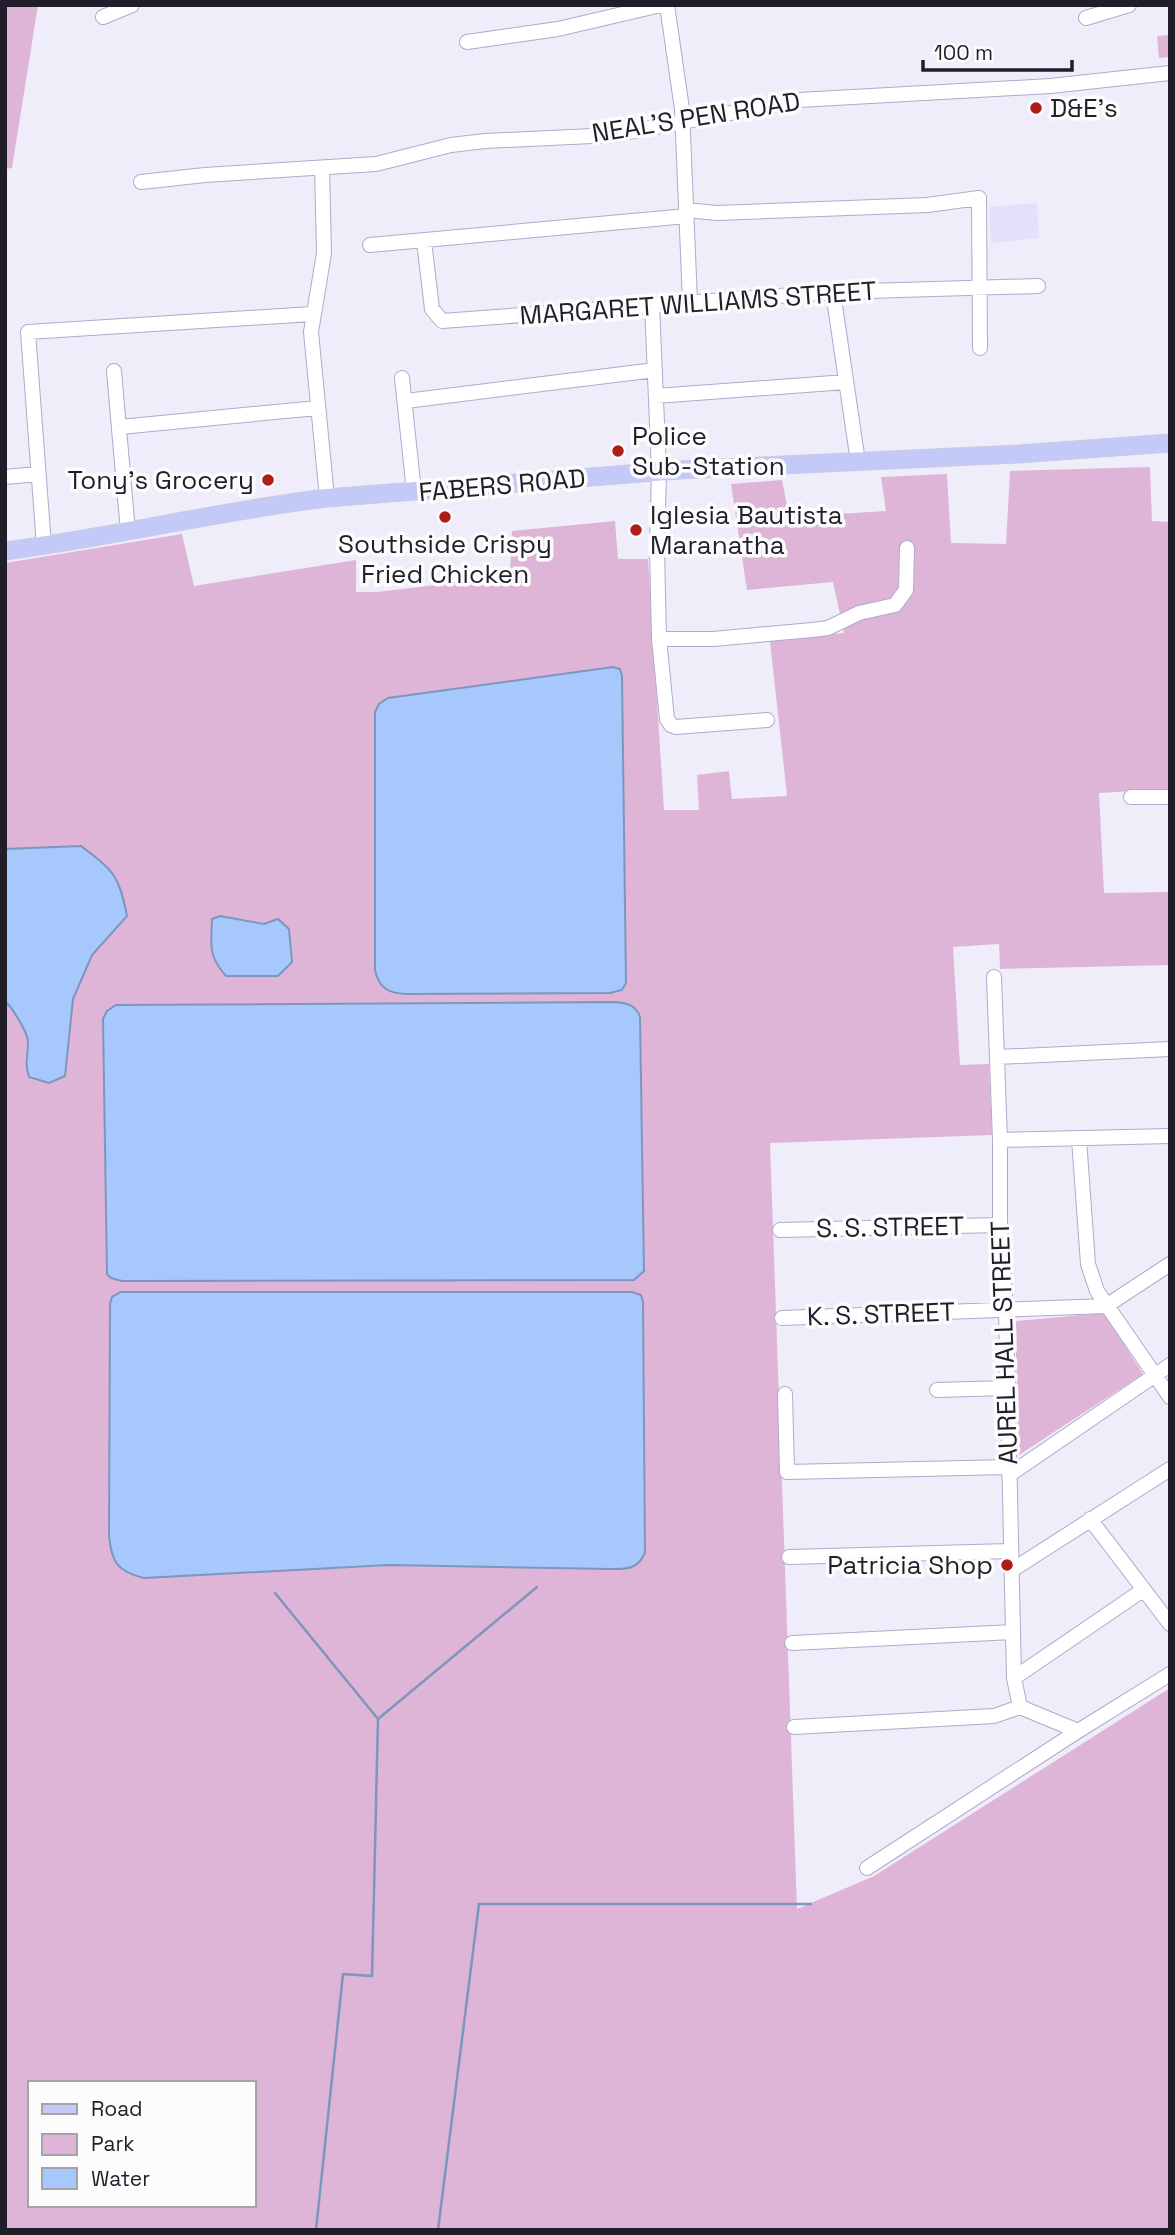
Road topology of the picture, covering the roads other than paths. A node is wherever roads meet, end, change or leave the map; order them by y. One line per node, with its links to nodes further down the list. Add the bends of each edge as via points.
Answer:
1 (132, 5): 6 (street)
2 (661, 5): 5 (street)
3 (667, 5): 10 (street)
4 (1129, 5): 7 (street)
5 (620, 10): 8 (street, via 558,29)
6 (103, 17)
7 (1086, 18)
8 (467, 42)
9 (1170, 72): 10 (street, NEAL'S PEN ROAD, via 1050,86 799,100)
10 (683, 122): 11 (street, NEAL'S PEN ROAD, via 613,135 485,141 376,164); 13 (street)
11 (322, 168): 12 (street, NEAL'S PEN ROAD); 21 (street, via 324,253)
12 (141, 182)
13 (687, 213): 14 (street); 17 (street, via 928,205 979,198); 19 (street)
14 (424, 241): 15 (street); 20 (street, MARGARET WILLIAMS STREET, via 432,309 442,321)
15 (370, 245)
16 (1038, 286): 17 (street, MARGARET WILLIAMS STREET)
17 (980, 288): 18 (street, MARGARET WILLIAMS STREET); 22 (street)
18 (833, 292): 19 (street, MARGARET WILLIAMS STREET); 26 (street)
19 (690, 302): 20 (street, MARGARET WILLIAMS STREET)
20 (652, 305): 23 (street)
21 (312, 314): 29 (street); 34 (street, via 28,332)
22 (980, 348)
23 (655, 370): 27 (street); 28 (street)
24 (114, 371): 30 (street)
25 (402, 378): 28 (street)
26 (846, 382): 27 (street); 32 (street)
27 (656, 396): 33 (street)
28 (406, 401): 36 (street)
29 (317, 408): 30 (street); 37 (street)
30 (120, 427): 38 (street)
31 (1170, 443): 32 (main road, FABERS ROAD)
32 (858, 462): 33 (main road, FABERS ROAD)
33 (659, 471): 36 (main road, FABERS ROAD); 42 (street)
34 (38, 474): 35 (street); 39 (street)
35 (5, 477)
36 (414, 492): 37 (main road, FABERS ROAD)
37 (327, 498): 38 (main road, FABERS ROAD)
38 (128, 532): 39 (main road, FABERS ROAD)
39 (44, 546): 41 (main road, FABERS ROAD)
40 (907, 548): 42 (street, via 906,590 895,605 852,616 828,628 713,639)
41 (5, 551)
42 (659, 639): 43 (street, via 665,712 671,725)
43 (767, 720)
44 (1131, 797): 45 (street)
45 (1170, 797)
46 (994, 977): 48 (street, AUREL HALL STREET)
47 (1170, 1049): 48 (street)
48 (998, 1057): 51 (street, AUREL HALL STREET)
49 (1170, 1136): 50 (street)
50 (1079, 1139): 51 (street); 55 (street, via 1088,1264)
51 (1000, 1140): 52 (street, AUREL HALL STREET)
52 (1000, 1225): 53 (street, S. S. STREET); 56 (street, AUREL HALL STREET)
53 (780, 1230)
54 (1170, 1264): 55 (street)
55 (1106, 1306): 56 (street, K. S. STREET); 59 (street)
56 (1006, 1310): 57 (street, K. S. STREET); 60 (street, AUREL HALL STREET)
57 (782, 1318)
58 (1170, 1365): 59 (street)
59 (1154, 1374): 63 (street); 64 (street)
60 (1007, 1388): 61 (street); 64 (street, AUREL HALL STREET)
61 (937, 1390)
62 (785, 1394): 64 (street, via 787,1472)
63 (1170, 1397)
64 (1009, 1471): 67 (street, AUREL HALL STREET)
65 (1167, 1476): 66 (street)
66 (1090, 1519): 69 (street); 70 (street)
67 (1010, 1551): 68 (street); 69 (street, AUREL HALL STREET)
68 (789, 1557)
69 (1012, 1570): 72 (street, AUREL HALL STREET)
70 (1143, 1590): 71 (street); 75 (street)
71 (1170, 1624)
72 (1013, 1632): 73 (street); 75 (street, AUREL HALL STREET)
73 (792, 1643)
74 (1170, 1674): 78 (street)
75 (1014, 1678): 76 (street, AUREL HALL STREET)
76 (1020, 1707): 77 (street, via 994,1716); 78 (street)
77 (794, 1727)
78 (1078, 1731): 79 (street)
79 (867, 1868)

